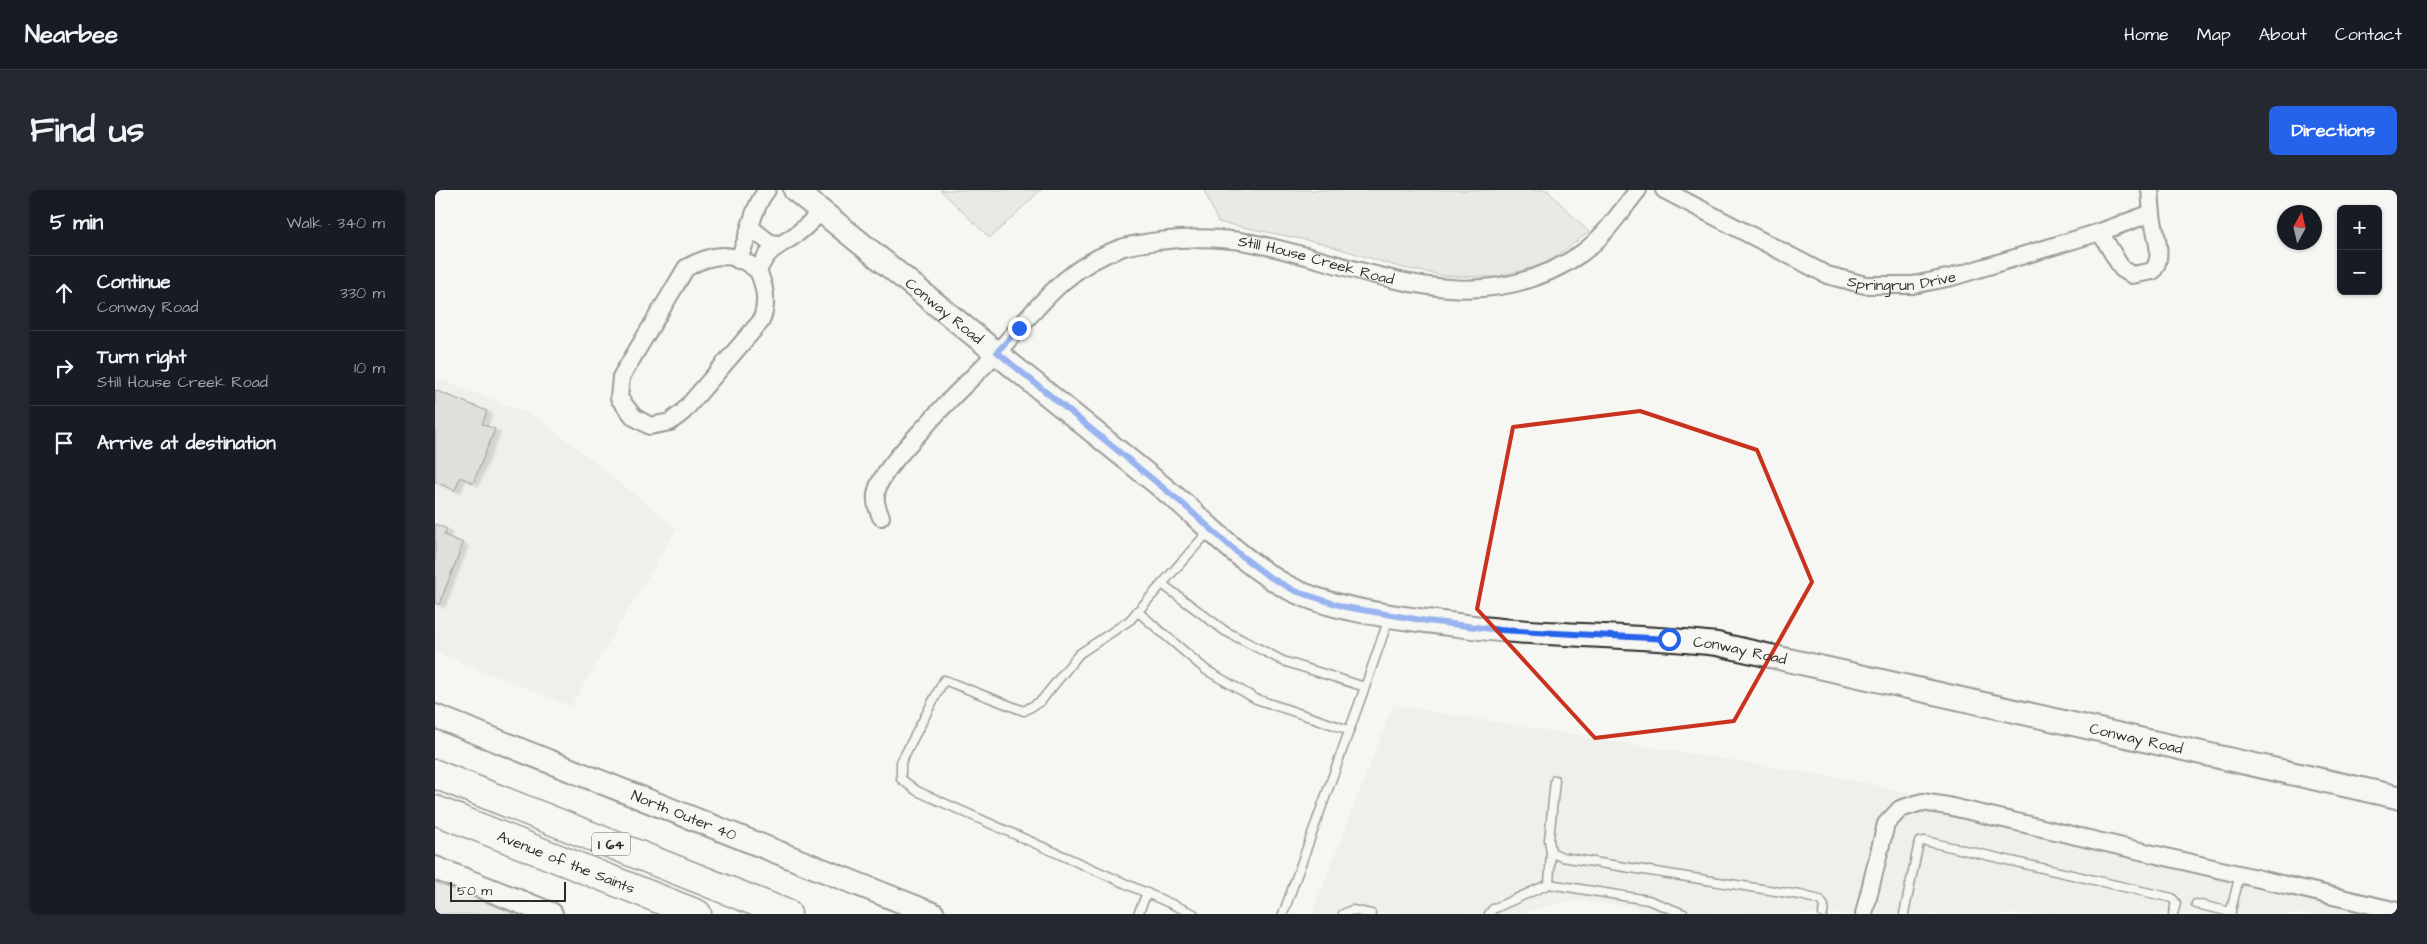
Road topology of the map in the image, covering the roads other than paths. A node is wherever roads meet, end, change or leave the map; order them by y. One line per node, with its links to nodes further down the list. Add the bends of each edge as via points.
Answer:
1 (767, 190): 8 (street, via 754,210)
2 (795, 190): 6 (street, Conway Road)
3 (1638, 190): 13 (street, Still House Creek Road, via 1592,244 1549,273 1479,289 1442,289 1410,284 1258,244 1217,238 1185,237 1135,244 1085,264 1065,278)
4 (1664, 190): 9 (street, Springrun Drive, via 1827,275 1865,285 1913,285 1952,277)
5 (2151, 190): 7 (street)
6 (821, 211): 10 (street, via 792,238); 13 (street, Conway Road)
7 (2152, 213): 9 (street, Springrun Drive); 9 (street, via 2159,250 2158,264 2153,271 2132,275 2122,269)
8 (751, 228): 10 (street, via 770,243); 11 (street)
9 (2100, 232)
10 (778, 244): 12 (street, via 765,255)
11 (738, 260): 12 (street); 12 (street, via 722,255 704,258 686,268 621,377 619,398 634,417 650,426 670,422 689,405 761,321 766,308 764,283)
12 (758, 272)
13 (997, 352): 14 (street, Still House Creek Road, via 939,410 894,462 877,489 876,504); 15 (street, Conway Road)
14 (881, 517)
15 (1211, 530): 16 (lane); 18 (street, Conway Road, via 1268,576 1295,591 1345,607)
16 (1162, 584): 17 (lane); 19 (lane, via 1225,631 1283,661)
17 (1137, 611): 21 (lane, via 1206,670 1255,699); 30 (lane, via 1130,620 1079,654 1041,702 1025,711 944,680 901,762 901,779 917,791)
18 (1390, 616): 19 (lane); 24 (street, Conway Road, via 1500,630 1717,644)
19 (1365, 686): 21 (lane)
20 (435, 716): 37 (street, North Outer 40)
21 (1349, 730): 40 (lane)
22 (435, 774): 36 (highway, I 64)
23 (1555, 780): 26 (lane, via 1549,840)
24 (2397, 797)
25 (435, 810): 35 (highway, Avenue of the Saints / I 64)
26 (1551, 852): 29 (lane); 45 (lane, via 1562,857 1800,895 1820,900 1824,906)
27 (435, 868): 34 (street)
28 (2240, 874): 32 (street); 33 (lane); 46 (street, via 1922,802 1900,810 1886,824)
29 (1549, 884): 43 (lane, via 1493,909); 44 (lane, via 1648,900)
30 (1147, 893): 38 (lane); 39 (lane)
31 (2196, 904): 33 (lane)
32 (2397, 911)
33 (2231, 913)
34 (551, 914)
35 (697, 914)
36 (787, 914)
37 (933, 914)
38 (1138, 914)
39 (1194, 914)
40 (1283, 914)
41 (1343, 914): 42 (lane, via 1352,910)
42 (1371, 914)
43 (1489, 914)
44 (1684, 914)
45 (1823, 914)
46 (1864, 914)
47 (1903, 914): 48 (lane, via 1919,842 1925,841 2172,898 2175,903)
48 (2173, 914)

